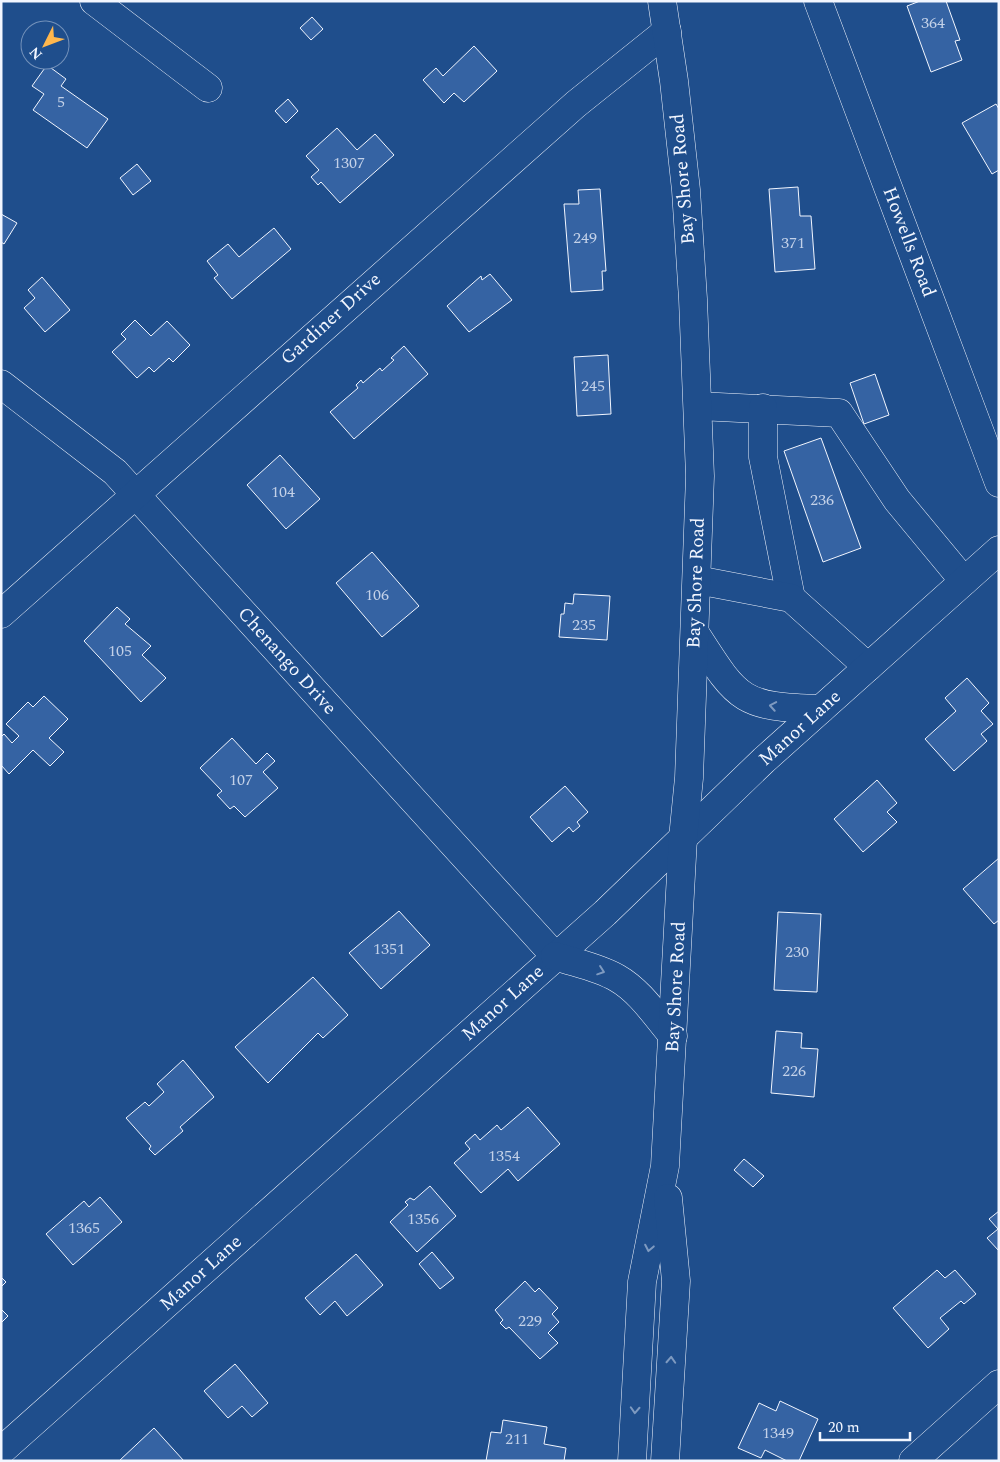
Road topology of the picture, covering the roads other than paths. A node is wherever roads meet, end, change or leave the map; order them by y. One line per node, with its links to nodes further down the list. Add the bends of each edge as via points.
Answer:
1 (94, 1): 5 (street)
2 (662, 1): 4 (street, Bay Shore Road)
3 (818, 1): 9 (street, Howells Road)
4 (667, 31): 7 (street, Bay Shore Road, via 686,190); 10 (street, Gardiner Drive, via 561,117)
5 (208, 88)
6 (1, 384): 10 (street, Chenango Drive, via 115,472)
7 (698, 406): 8 (street); 12 (street, Bay Shore Road)
8 (763, 408): 13 (street, via 839,413 897,500); 14 (street, via 763,457)
9 (999, 483)
10 (136, 495): 15 (street, Gardiner Drive); 20 (street, Chenango Drive)
11 (999, 550): 13 (street, Manor Lane)
12 (697, 580): 14 (street); 16 (street, Bay Shore Road)
13 (964, 580): 17 (street, Manor Lane)
14 (791, 598): 17 (street)
15 (1, 614)
16 (695, 633): 18 (street, one-way to 16, via 777,708 747,698 728,682); 19 (street, Bay Shore Road)
17 (868, 667): 18 (street, Manor Lane)
18 (821, 709): 19 (street, Manor Lane)
19 (683, 838): 20 (street, Manor Lane, via 640,882); 21 (street, Bay Shore Road)
20 (555, 956): 21 (street, one-way to 21, via 618,978 641,997); 24 (street, Manor Lane)
21 (673, 1036): 22 (street, Bay Shore Road)
22 (665, 1166): 25 (street, Bay Shore Road, one-way to 25, via 642,1282); 26 (street, Bay Shore Road, one-way to 22, via 676,1281)
23 (999, 1384): 27 (street)
24 (1, 1452)
25 (632, 1461)
26 (665, 1461)
27 (913, 1461)

